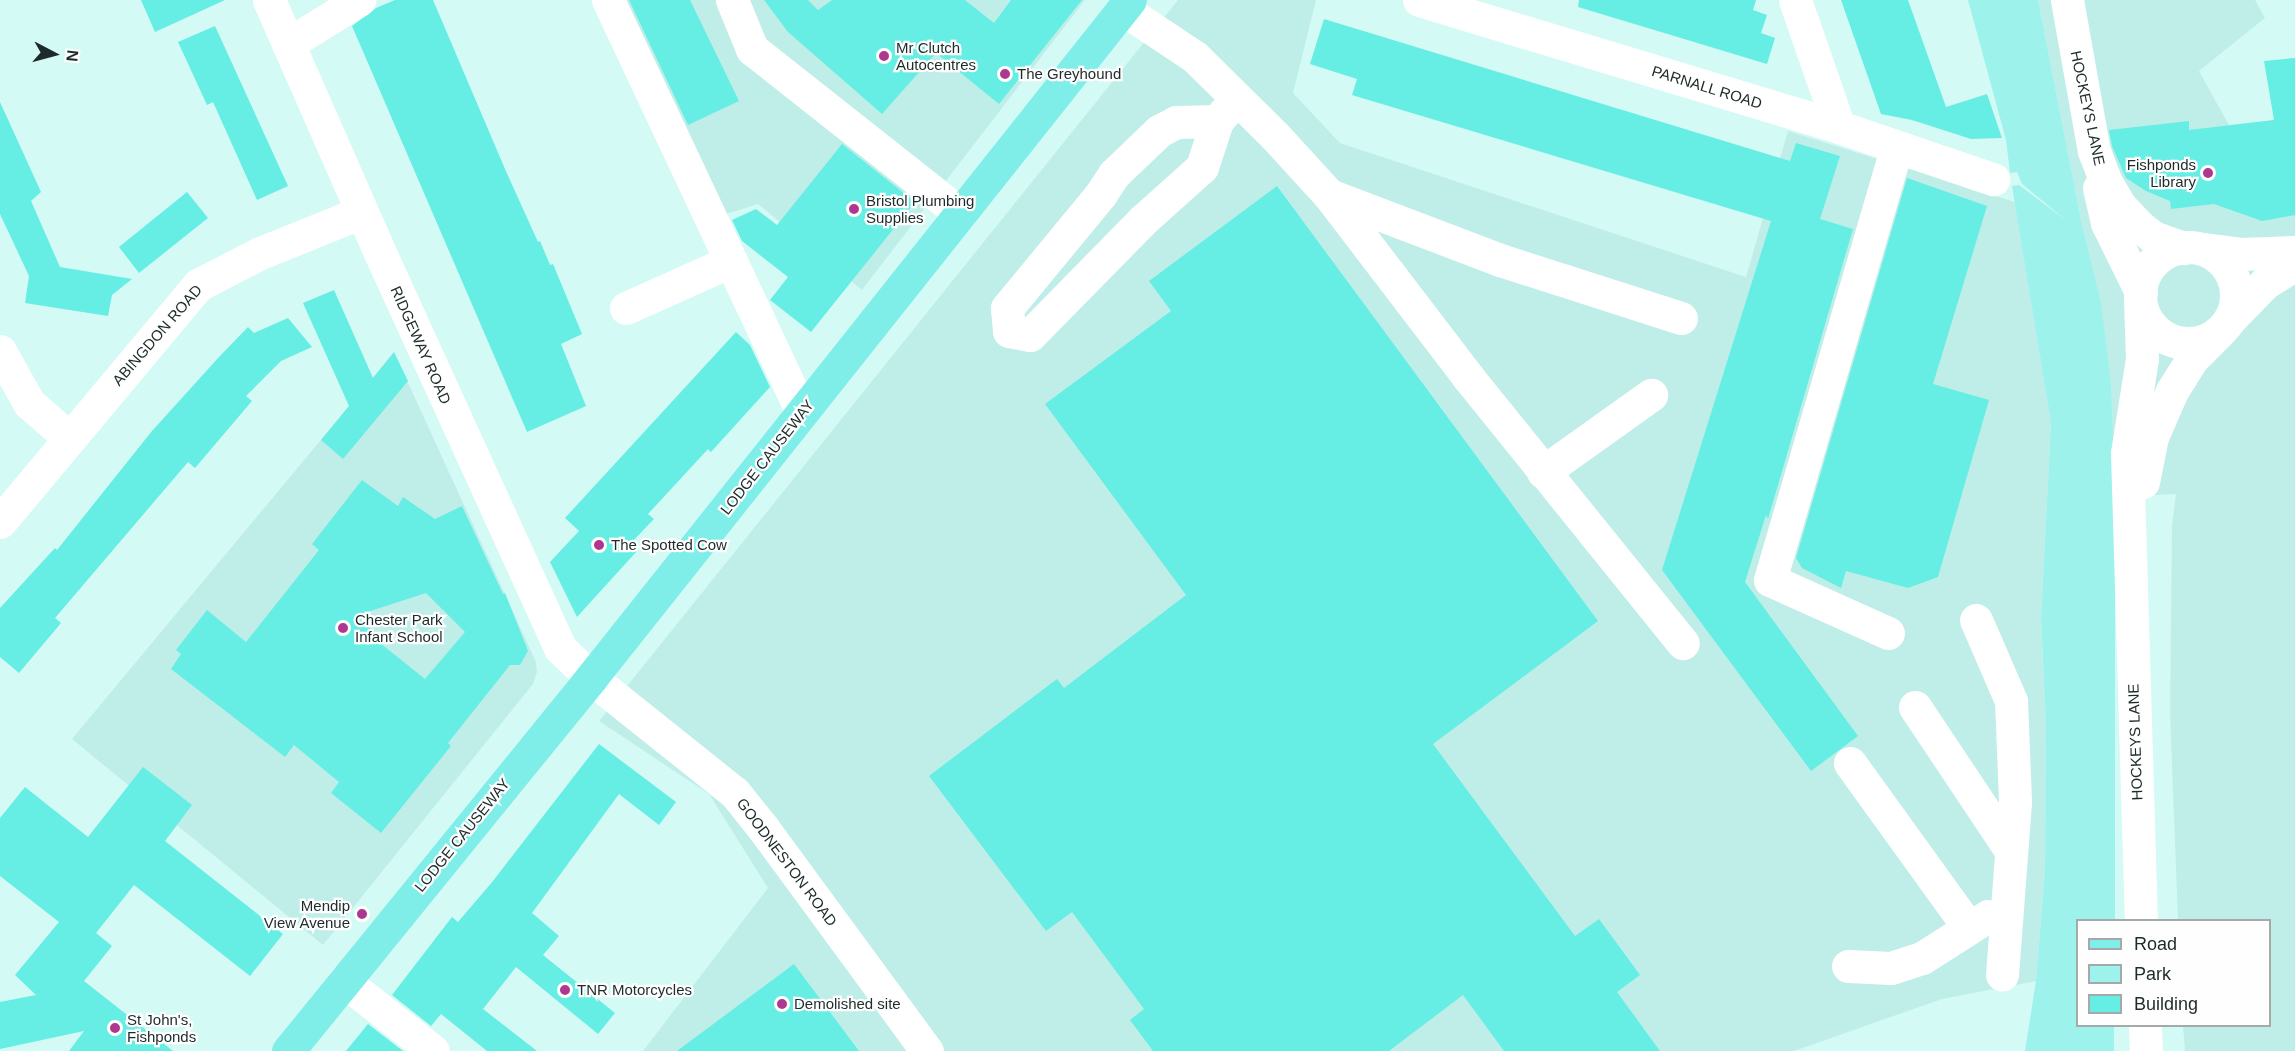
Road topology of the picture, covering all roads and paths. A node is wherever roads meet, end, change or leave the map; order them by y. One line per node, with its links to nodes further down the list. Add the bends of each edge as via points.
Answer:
1 (269, 0): 9 (street, RIDGEWAY ROAD)
2 (359, 0): 9 (street)
3 (608, 0): 20 (street)
4 (732, 0): 17 (street, via 752,49)
5 (1419, 0): 11 (street, PARNALL ROAD)
6 (1795, 0): 11 (street)
7 (2067, 0): 13 (street, HOCKEYS LANE)
8 (1126, 4): 10 (street, via 1195,57); 17 (main road, LODGE CAUSEWAY)
9 (288, 44): 16 (street, RIDGEWAY ROAD)
10 (1227, 109): 10 (street, via 1202,166 1030,335 1010,331 1007,308 1114,174 1159,131 1176,122); 15 (street)
11 (1839, 127): 12 (street, PARNALL ROAD)
12 (1896, 148): 14 (street, PARNALL ROAD); 34 (street, via 1770,579)
13 (2094, 151): 18 (street, HOCKEYS LANE, via 2105,180 2128,216 2153,237); 22 (street, via 2107,223)
14 (1993, 179)
15 (1329, 195): 24 (street, via 1500,260); 30 (street)
16 (362, 212): 29 (street, ABINGDON ROAD, via 258,254 198,285); 36 (street, RIDGEWAY ROAD, via 560,648)
17 (960, 213): 28 (main road, LODGE CAUSEWAY)
18 (2192, 248): 19 (street, HOCKEYS LANE, via 2241,254); 22 (street, HOCKEYS LANE, via 2168,252 2154,261 2145,275); 25 (street, HOCKEYS LANE, via 2220,260 2230,273 2236,296)
19 (2295, 252)
20 (731, 261): 23 (street); 28 (street)
21 (2295, 264): 25 (street, HOCKEYS LANE, via 2265,283)
22 (2140, 296): 25 (street, HOCKEYS LANE, via 2150,324 2170,340 2195,343); 32 (street, HOCKEYS LANE, via 2142,359 2127,453)
23 (626, 308)
24 (1681, 318)
25 (2224, 326): 32 (street, HOCKEYS LANE, via 2185,369 2157,424)
26 (0, 351): 29 (street, via 29,403)
27 (1651, 395): 30 (street)
28 (802, 412): 36 (main road, LODGE CAUSEWAY)
29 (69, 438): 31 (street, ABINGDON ROAD)
30 (1543, 472): 35 (street)
31 (0, 522)
32 (2131, 564): 41 (street, HOCKEYS LANE)
33 (1976, 620): 39 (street, via 2011,701 2015,802)
34 (1888, 633)
35 (1683, 643)
36 (591, 678): 45 (main road, LODGE CAUSEWAY); 49 (street, GOODNESTON ROAD, via 735,793)
37 (1915, 707): 39 (street)
38 (1850, 763): 42 (street)
39 (2011, 851): 40 (street)
40 (2008, 903): 42 (street); 44 (street)
41 (2141, 919)
42 (1969, 928): 43 (street, via 1922,958 1891,968)
43 (1848, 966)
44 (2002, 975)
45 (344, 981): 47 (main road, LODGE CAUSEWAY); 48 (street)
46 (2145, 1027): 50 (street)
47 (288, 1051)
48 (433, 1051)
49 (927, 1051)
50 (2146, 1051)

